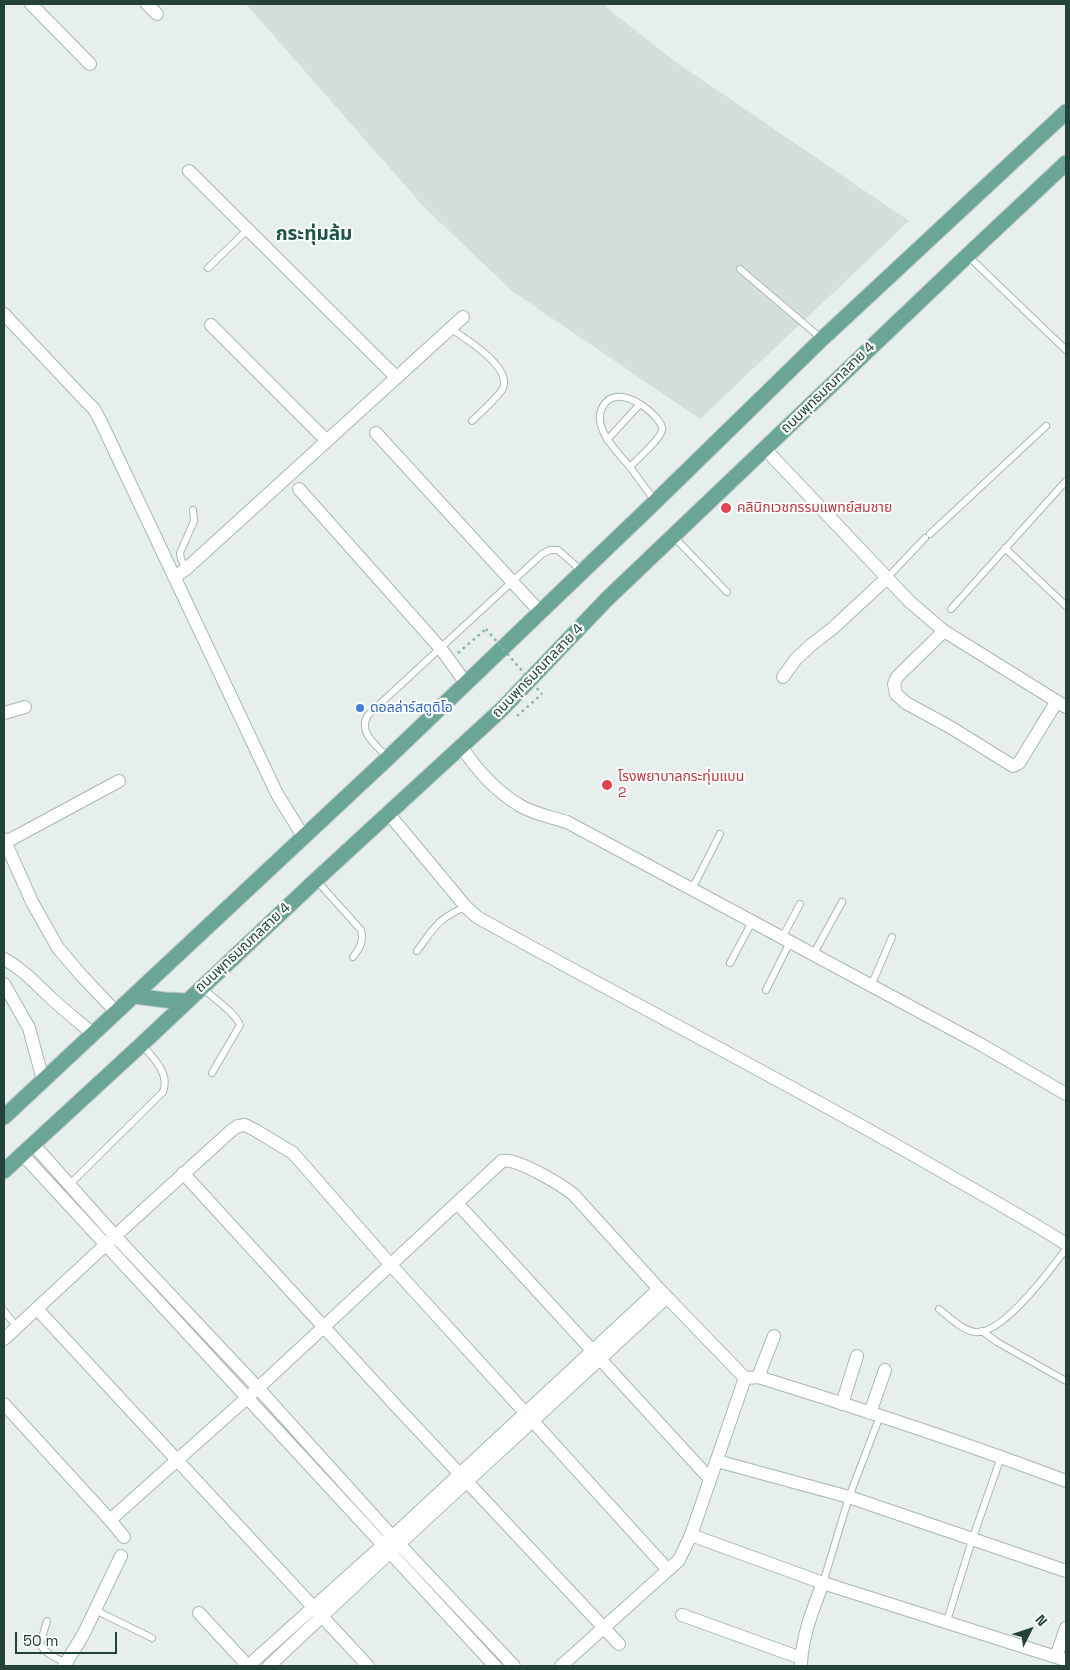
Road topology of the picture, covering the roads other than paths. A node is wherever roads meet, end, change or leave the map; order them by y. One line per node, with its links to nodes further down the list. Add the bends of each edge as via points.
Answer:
1 (31, 4): 4 (street)
2 (147, 4): 3 (street)
3 (157, 14)
4 (90, 64)
5 (1066, 112): 16 (main road)
6 (1066, 163): 9 (main road, ถนนพุทธมณฑลสาย 4)
7 (189, 171): 8 (street)
8 (247, 230): 10 (lane); 18 (street)
9 (968, 255): 17 (lane); 25 (main road, ถนนพุทธมณฑลสาย 4)
10 (208, 268)
11 (740, 269): 16 (lane)
12 (4, 314): 35 (street, via 94,409)
13 (463, 317): 15 (street)
14 (211, 325): 24 (street)
15 (450, 328): 18 (street); 20 (lane, via 502,371 502,389)
16 (822, 339): 29 (main road)
17 (1066, 350)
18 (396, 378): 24 (street)
19 (640, 404): 23 (lane); 23 (lane, via 622,396 602,407 600,417); 26 (lane, via 659,420 662,432)
20 (472, 421)
21 (1046, 426): 36 (lane)
22 (376, 433): 37 (street)
23 (607, 440): 26 (lane)
24 (327, 441): 33 (street)
25 (765, 449): 31 (main road, ถนนพุทธมณฑลสาย 4); 36 (street)
26 (630, 467): 29 (lane)
27 (1066, 481): 32 (lane)
28 (299, 489): 43 (street)
29 (655, 502): 34 (main road)
30 (193, 510): 33 (lane, via 194,521 180,554)
31 (673, 536): 38 (lane); 49 (main road, ถนนพุทธมณฑลสาย 4)
32 (1005, 548): 39 (lane); 40 (lane)
33 (186, 569): 35 (street)
34 (582, 571): 37 (lane, via 558,550 550,550); 41 (main road)
35 (174, 577): 54 (street, via 277,794)
36 (887, 578): 42 (street); 44 (street, via 796,659)
37 (512, 583): 41 (street); 43 (lane)
38 (727, 592)
39 (1066, 606)
40 (951, 609)
41 (540, 612): 45 (main road)
42 (944, 630): 46 (street); 46 (street, via 897,676 894,684 896,694 906,703 1013,766 1019,763)
43 (442, 649): 45 (street); 50 (lane, via 364,722 369,738)
44 (783, 677)
45 (466, 683): 50 (main road)
46 (1062, 704)
47 (25, 707): 48 (street)
48 (4, 713)
49 (461, 746): 52 (main road, ถนนพุทธมณฑลสาย 4); 57 (street, via 493,785 520,806 568,822)
50 (388, 758): 54 (main road)
51 (119, 781): 55 (street)
52 (388, 813): 56 (main road, ถนนพุทธมณฑลสาย 4); 60 (street)
53 (720, 834): 57 (lane)
54 (303, 836): 73 (main road)
55 (5, 841): 75 (street, via 32,902 58,948)
56 (316, 880): 66 (lane, via 362,930 360,948); 71 (main road, ถนนพุทธมณฑลสาย 4)
57 (692, 889): 61 (street)
58 (842, 902): 65 (lane)
59 (800, 904): 63 (lane)
60 (466, 907): 64 (lane, via 436,924); 88 (street, via 478,917 587,978 872,1131)
61 (752, 922): 63 (street); 68 (lane)
62 (892, 937): 70 (lane)
63 (786, 940): 65 (street); 72 (lane)
64 (417, 951)
65 (813, 955): 70 (street)
66 (353, 957)
67 (4, 959): 76 (street, via 28,975)
68 (730, 963)
69 (4, 984): 79 (street, via 29,1028)
70 (871, 986): 80 (street)
71 (202, 987): 74 (main road, ถนนพุทธมณฑลสาย 4); 78 (lane, via 240,1025)
72 (766, 990)
73 (134, 996): 74 (main road); 75 (main road)
74 (187, 1001): 77 (main road, ถนนพุทธมณฑลสาย 4)
75 (116, 1012): 76 (main road)
76 (93, 1034): 79 (main road)
77 (142, 1044): 82 (main road, ถนนพุทธมณฑลสาย 4); 85 (lane, via 165,1077 163,1092)
78 (212, 1072)
79 (44, 1080): 81 (main road)
80 (1066, 1094)
81 (4, 1117)
82 (28, 1149): 83 (main road, ถนนพุทธมณฑลสาย 4); 85 (street); 89 (street)
83 (4, 1172)
84 (183, 1173): 87 (street); 91 (street, via 232,1130 245,1125 293,1153); 96 (street)
85 (70, 1184): 87 (street)
86 (457, 1203): 91 (street); 92 (street, via 502,1161 513,1160 560,1184 574,1195); 101 (street)
87 (115, 1236): 89 (street); 106 (street)
88 (1066, 1244)
89 (106, 1245): 93 (street); 107 (street)
90 (1066, 1249): 98 (lane, via 1032,1293 997,1324)
91 (390, 1264): 96 (street); 111 (street)
92 (663, 1293): 101 (street); 104 (street)
93 (37, 1309): 97 (street); 113 (street)
94 (940, 1309): 98 (lane, via 970,1331)
95 (4, 1311): 97 (lane)
96 (324, 1326): 106 (street); 115 (street)
97 (17, 1327): 100 (street)
98 (982, 1332): 105 (lane)
99 (774, 1336): 104 (street)
100 (4, 1339)
101 (596, 1354): 111 (street); 116 (street)
102 (858, 1356): 109 (street)
103 (885, 1370): 110 (street)
104 (752, 1378): 109 (street); 114 (street)
105 (1066, 1381)
106 (258, 1388): 107 (street); 123 (street)
107 (246, 1397): 113 (street); 123 (street)
108 (4, 1404): 119 (street)
109 (842, 1404): 110 (street)
110 (875, 1414): 112 (street); 118 (lane)
111 (529, 1416): 115 (street); 125 (street)
112 (1001, 1457): 117 (street); 122 (lane)
113 (177, 1459): 119 (street); 129 (street)
114 (717, 1461): 116 (street); 118 (street)
115 (464, 1477): 123 (street); 134 (street)
116 (710, 1478): 120 (street)
117 (1066, 1480)
118 (849, 1497): 122 (street); 127 (lane)
119 (110, 1520): 121 (street)
120 (691, 1535): 125 (street, via 679,1560); 127 (street)
121 (124, 1537)
122 (972, 1540): 126 (street); 133 (lane)
123 (391, 1545): 129 (street); 144 (street); 145 (street)
124 (121, 1556): 128 (street)
125 (668, 1570): 134 (street)
126 (1066, 1571)
127 (823, 1583): 133 (street); 139 (street, via 808,1624)
128 (95, 1610): 136 (lane); 140 (street)
129 (318, 1611): 141 (street); 142 (street); 143 (street)
130 (199, 1614): 141 (street)
131 (682, 1615): 139 (street)
132 (47, 1621): 140 (lane, via 40,1644 42,1649)
133 (947, 1622): 138 (street)
134 (605, 1628): 137 (street); 146 (street)
135 (1066, 1628): 138 (street)
136 (152, 1638)
137 (619, 1644)
138 (1061, 1659)
139 (801, 1662)
140 (65, 1665)
141 (248, 1666)
142 (269, 1666)
143 (368, 1666)
144 (495, 1666)
145 (514, 1666)
146 (562, 1666)

